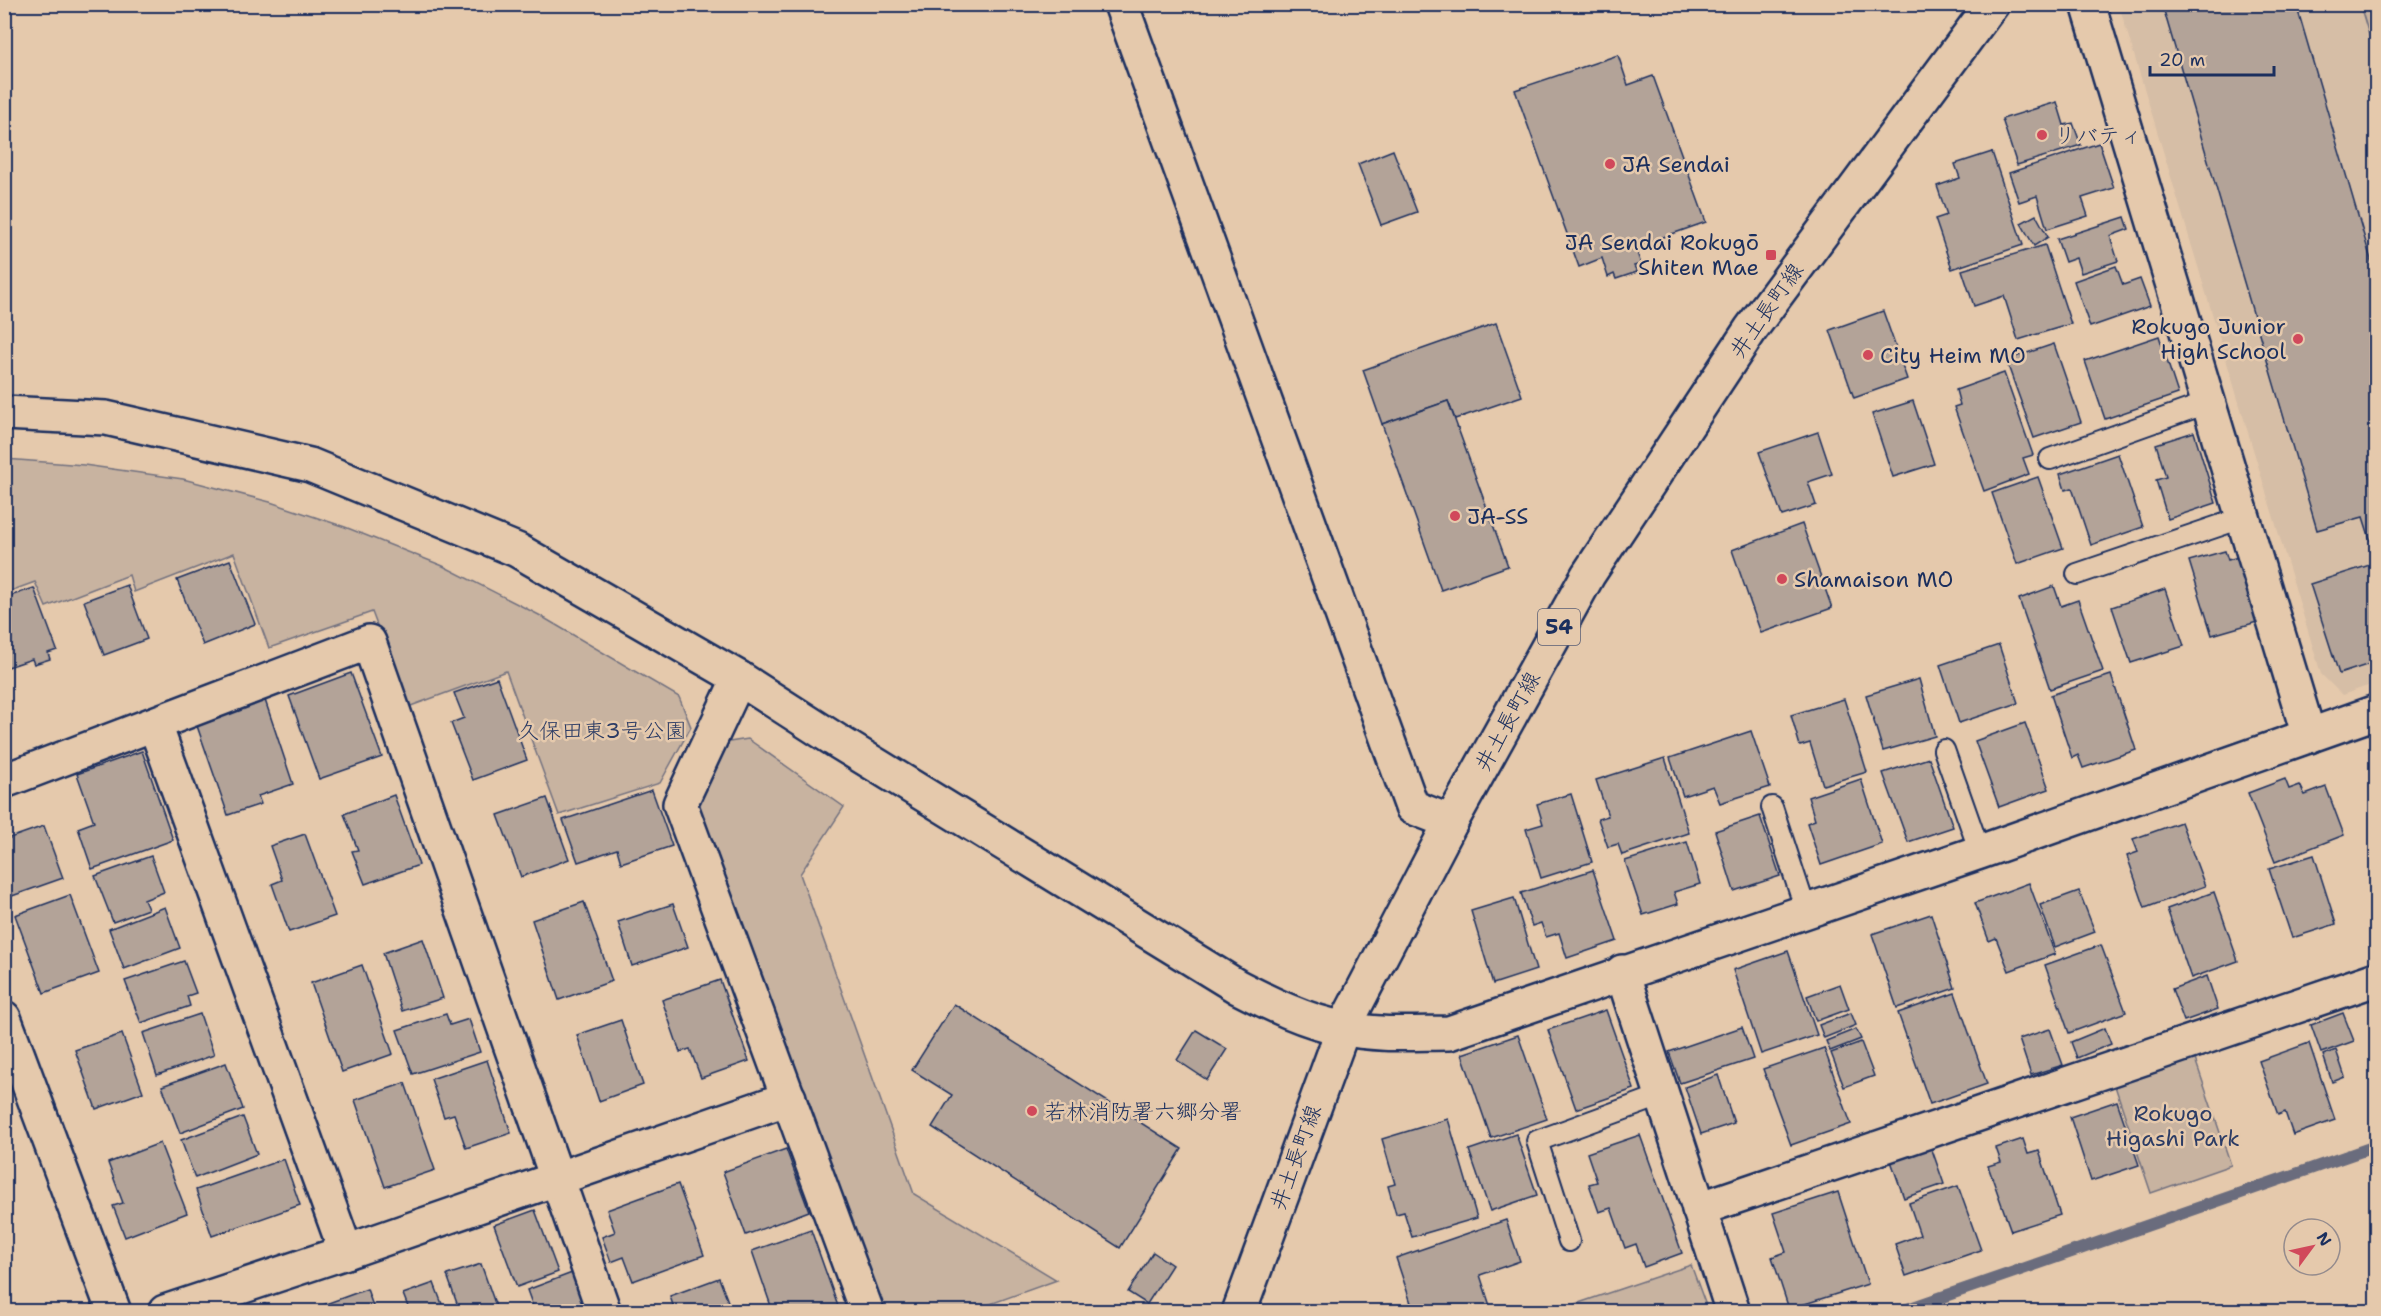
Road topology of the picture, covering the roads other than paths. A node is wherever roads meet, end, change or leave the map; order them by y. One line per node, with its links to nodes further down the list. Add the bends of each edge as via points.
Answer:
1 (1121, 4): 16 (street, via 1412,807)
2 (1992, 4): 16 (street, 井土長町線 / 54, via 1757,321 1588,575)
3 (2088, 4): 4 (street)
4 (2207, 403): 6 (lane); 7 (street)
5 (4, 413): 9 (street, via 105,418 310,465 517,550)
6 (2050, 459)
7 (2242, 518): 8 (lane); 12 (street)
8 (2077, 574)
9 (739, 678): 22 (street, via 1238,987 1283,1010); 24 (street, via 680,804)
10 (2376, 712): 12 (street)
11 (155, 725): 14 (street); 25 (street, via 369,642); 28 (street)
12 (2309, 736): 17 (street)
13 (1944, 750): 17 (lane)
14 (4, 781)
15 (1772, 807): 18 (lane)
16 (1451, 822): 22 (street, 井土長町線 / 54)
17 (1980, 852): 18 (street)
18 (1806, 911): 19 (street)
19 (1622, 972): 22 (street, via 1449,1032); 23 (street)
20 (2376, 979): 26 (street)
21 (4, 1018): 29 (street)
22 (1343, 1029): 33 (street, 井土長町線 / 54)
23 (1663, 1095): 26 (street); 27 (lane, via 1537,1142)
24 (789, 1098): 25 (street); 32 (street)
25 (556, 1179): 28 (street); 31 (street)
26 (1698, 1209): 34 (street)
27 (1569, 1241)
28 (346, 1252): 30 (street)
29 (114, 1311)
30 (165, 1311)
31 (604, 1311)
32 (867, 1311)
33 (1239, 1311)
34 (1733, 1311)

